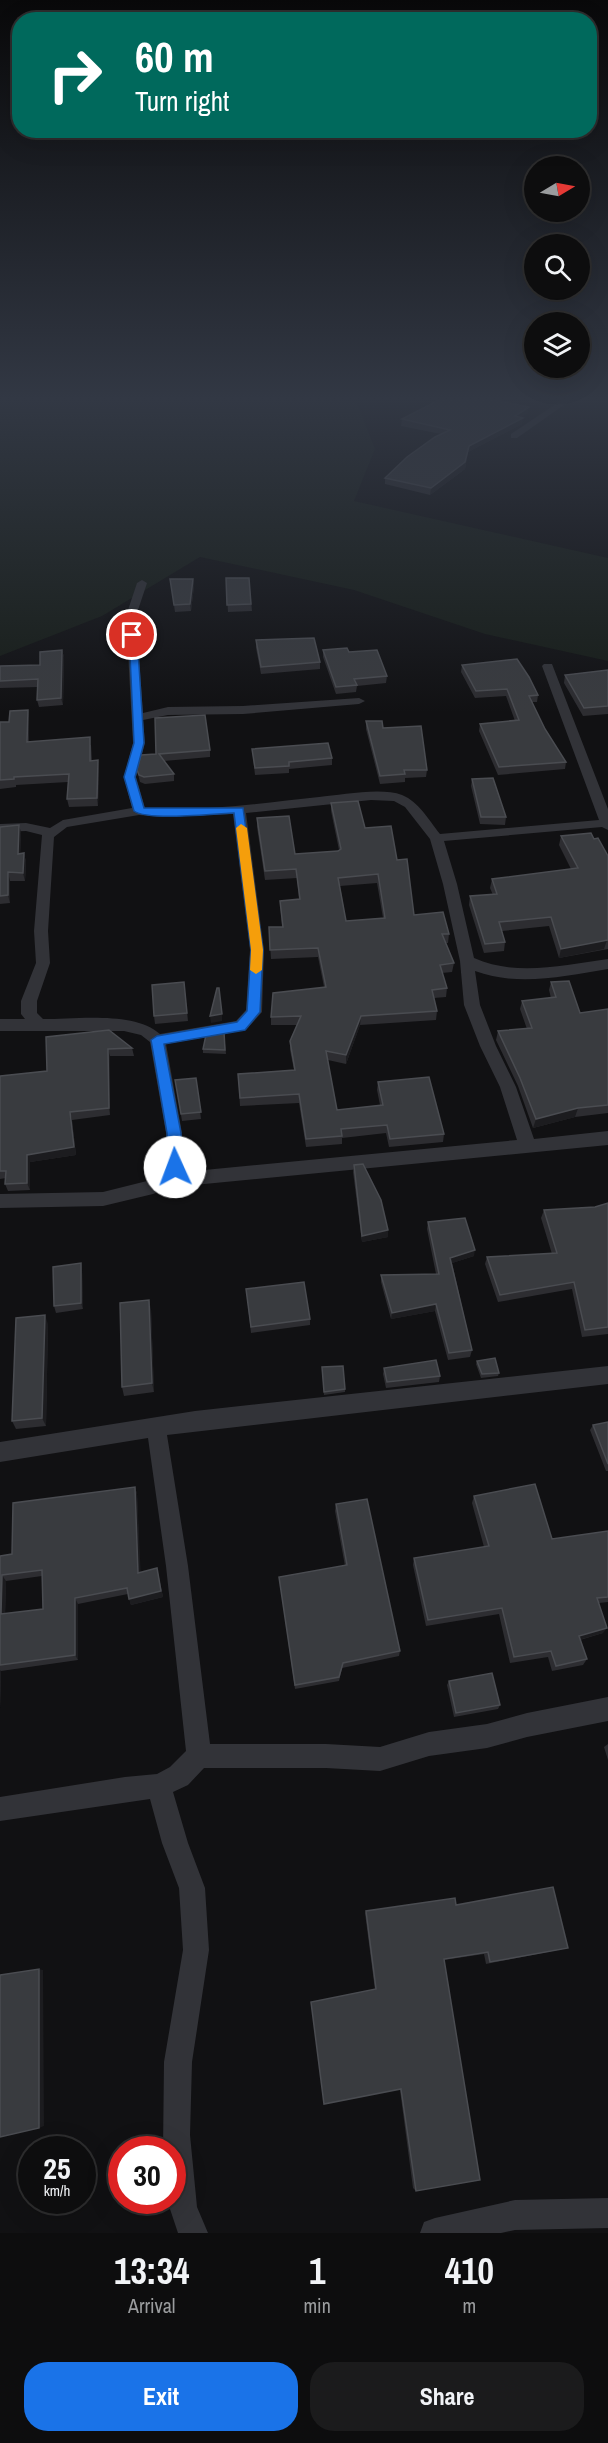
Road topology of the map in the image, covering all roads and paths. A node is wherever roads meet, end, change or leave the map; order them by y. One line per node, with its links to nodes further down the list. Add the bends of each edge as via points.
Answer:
1 (142, 583): 4 (street, via 131,616)
2 (548, 666): 7 (street)
3 (359, 701): 4 (street, via 168,711)
4 (137, 718): 6 (street, via 139,743 129,777)
5 (239, 810): 6 (street); 10 (street, via 371,796 396,798 410,804); 15 (street, via 257,950 254,1012 241,1026)
6 (139, 811): 9 (street, via 63,824)
7 (607, 824): 10 (street)
8 (0, 828): 9 (street, via 40,827)
9 (51, 834): 14 (street, via 42,930 43,963 29,1001 29,1014)
10 (436, 838): 11 (street)
11 (467, 961): 12 (street, via 498,974); 17 (street, via 472,1005 508,1087)
12 (608, 964)
13 (0, 1025): 14 (street)
14 (39, 1025): 15 (street, via 124,1025 146,1030)
15 (157, 1040): 18 (street, via 174,1133 175,1167)
16 (608, 1138): 17 (street)
17 (527, 1144): 18 (street, via 194,1178)
18 (183, 1175): 19 (street, via 103,1199)
19 (0, 1201)
20 (608, 1375): 21 (street)
21 (156, 1427): 22 (street); 24 (street)
22 (0, 1452)
23 (608, 1709): 24 (street, via 487,1736 429,1744 380,1759)
24 (199, 1756): 25 (street, via 179,1776)
25 (159, 1786): 26 (street); 28 (street, via 192,1888 196,1950 178,2062 176,2135 182,2207)
26 (0, 1809)
27 (608, 2213): 29 (street, via 514,2215)
28 (193, 2233)
29 (435, 2233)

